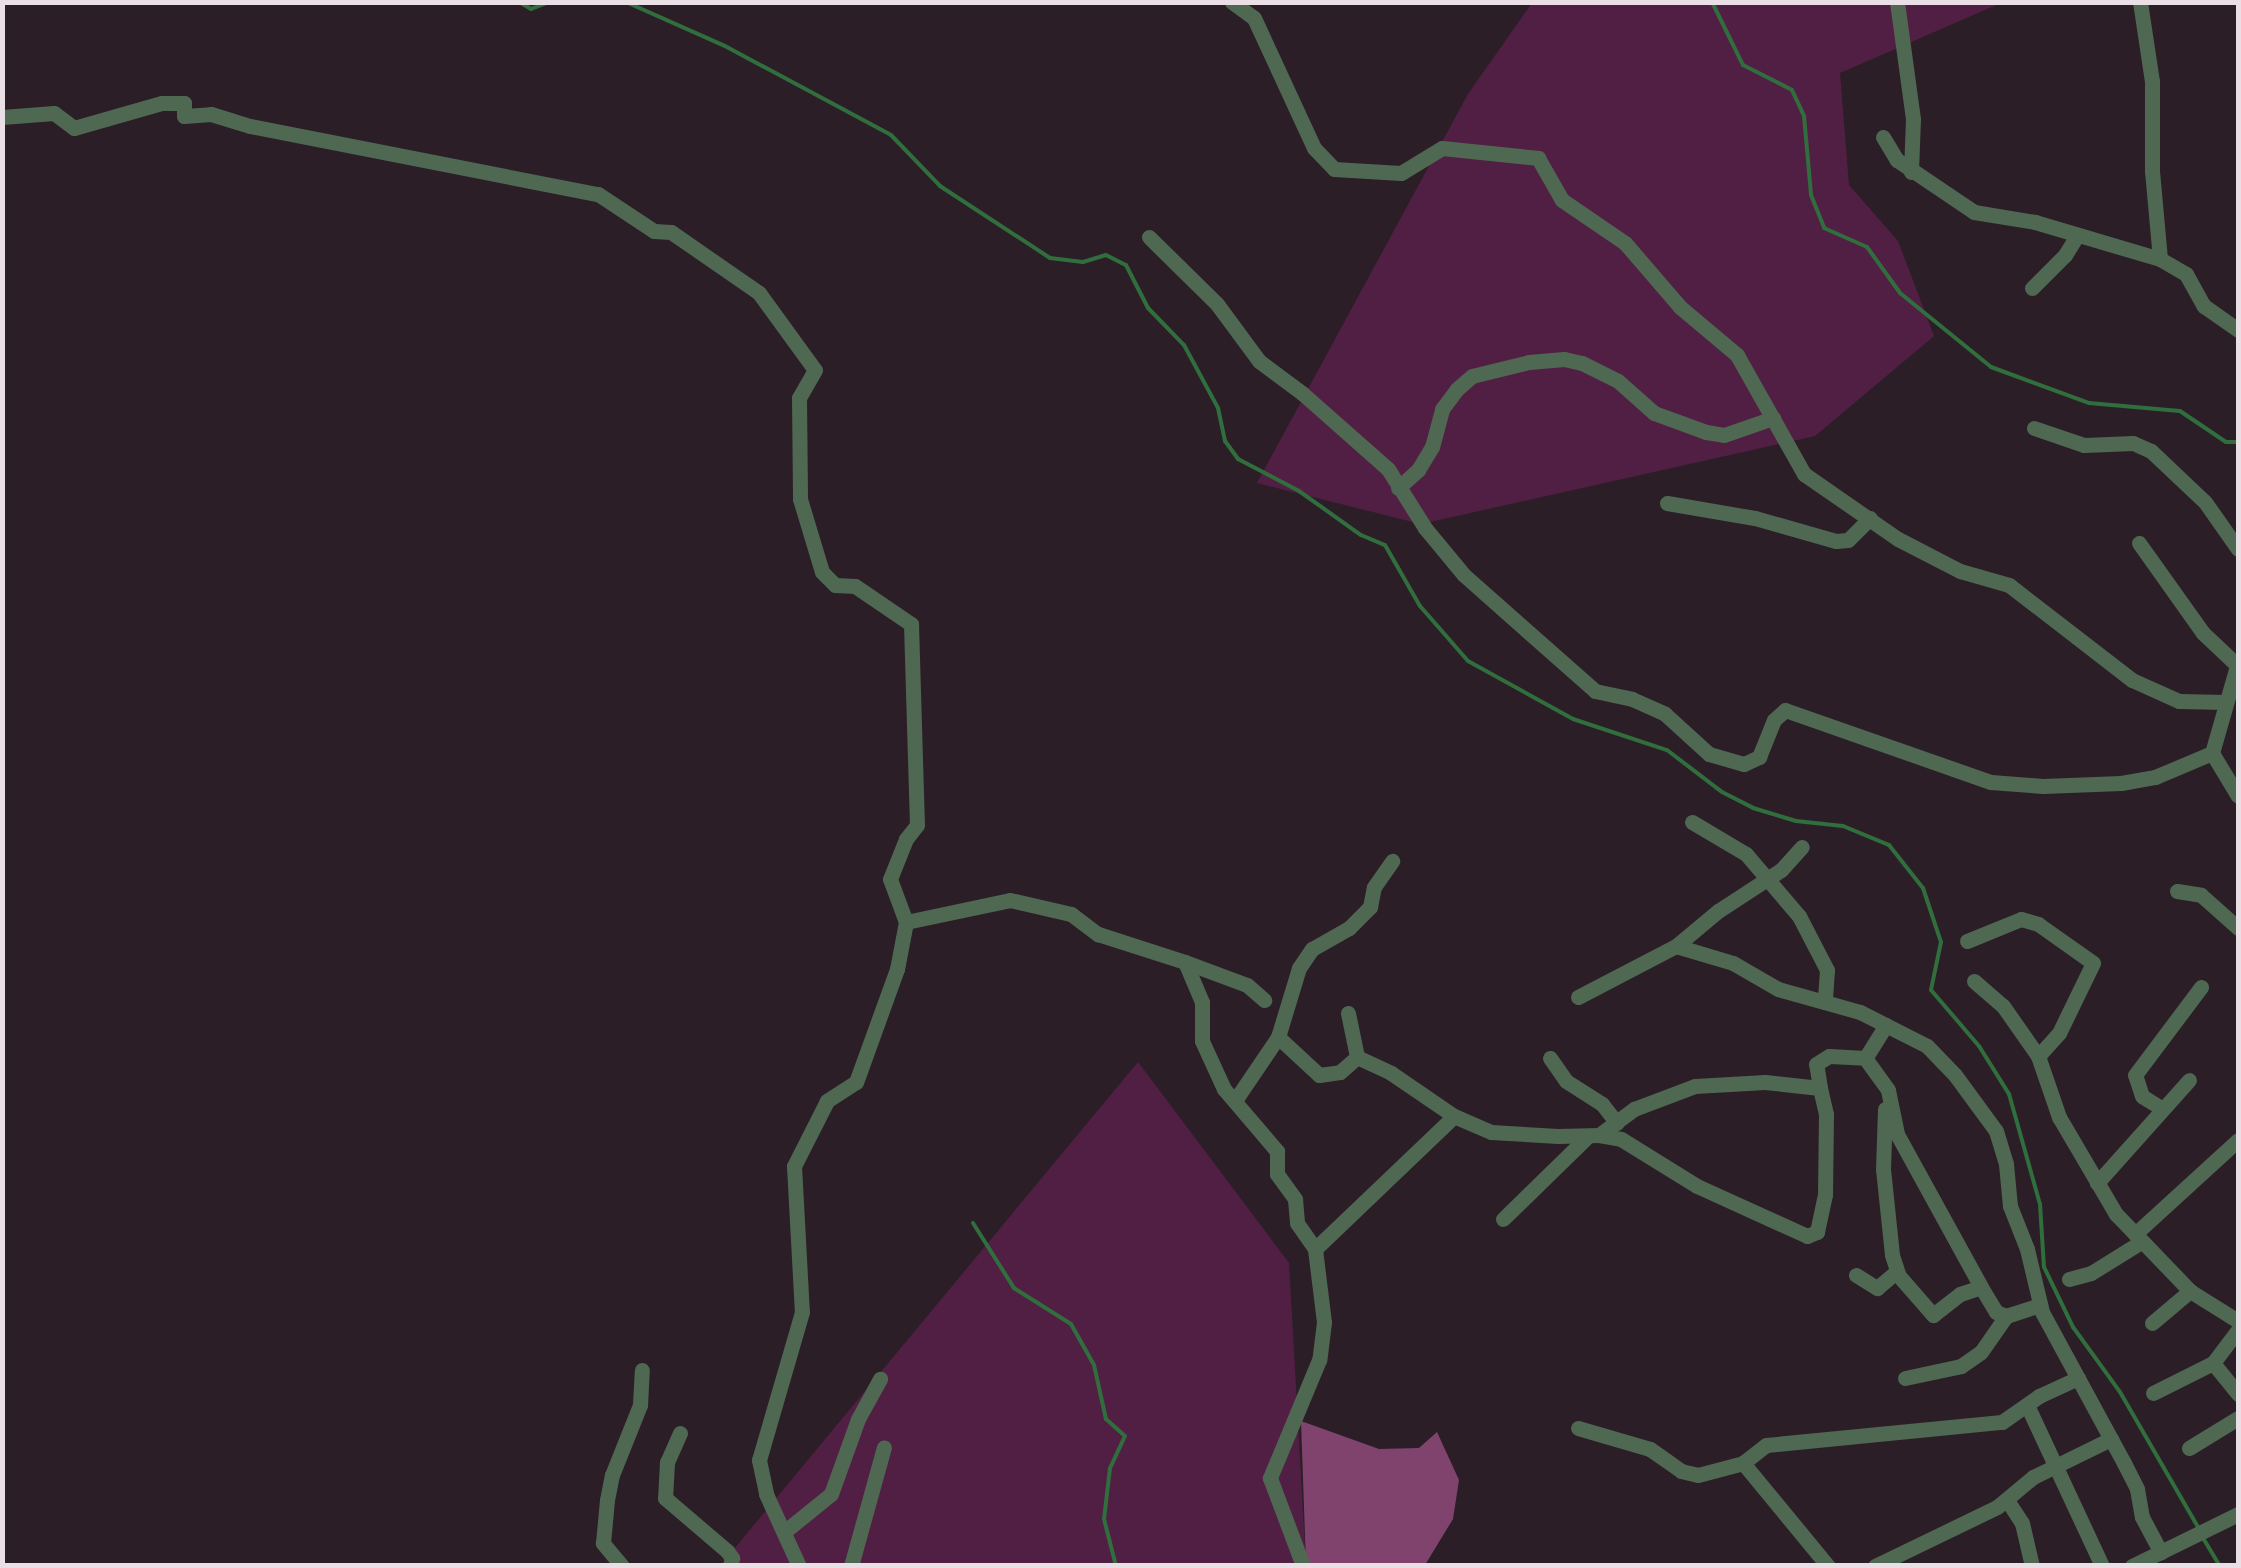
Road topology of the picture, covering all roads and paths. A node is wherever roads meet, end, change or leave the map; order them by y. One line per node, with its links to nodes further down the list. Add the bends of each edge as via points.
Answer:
1 (1232, 2): 12 (street, via 1254,18 1314,148 1334,169 1401,174 1442,148 1538,158 1562,200 1624,243 1680,307 1736,355)
2 (1897, 2): 6 (street, via 1913,119)
3 (2140, 2): 9 (street, via 2152,81)
4 (2, 117): 28 (street, via 54,113 74,128 162,103 184,104 184,116 211,114 598,194 654,231 671,232 759,292 815,370 798,398 800,499 822,572 835,586 855,586 911,624 917,825 890,879)
5 (1882, 137): 6 (street)
6 (1912, 172): 7 (street, via 1974,212)
7 (2077, 236): 9 (street); 10 (street)
8 (1148, 237): 14 (street, via 1217,304 1259,361 1362,443)
9 (2160, 258): 11 (street, via 2186,274 2204,306)
10 (2032, 288)
11 (2238, 330)
12 (1773, 418): 14 (street, via 1724,435 1706,432 1654,413 1618,381 1582,364 1529,362 1472,376 1457,389 1442,408 1425,458); 16 (street, via 1804,474)
13 (2034, 428): 18 (street, via 2084,444 2134,443 2151,451 2206,502)
14 (1398, 488): 21 (street, via 1464,575 1560,661 1595,690 1664,714 1709,754 1744,764 1759,757 1785,710 1991,782 2122,783 2154,778)
15 (1667, 503): 16 (street, via 1836,541 1848,540)
16 (1870, 518): 20 (street, via 1960,570 2009,585 2132,680 2179,701)
17 (2139, 543): 19 (street, via 2203,634)
18 (2238, 549)
19 (2238, 666): 20 (street)
20 (2226, 702): 21 (street)
21 (2212, 753): 22 (street)
22 (2238, 796)
23 (1692, 822): 26 (street, via 1746,854)
24 (1802, 846): 26 (street)
25 (1392, 861): 40 (street, via 1374,887 1370,907 1312,950 1299,968)
26 (1766, 881): 31 (street); 37 (street, via 1816,946 1827,970)
27 (2176, 891): 29 (street, via 2201,894)
28 (906, 922): 32 (street, via 1010,900 1071,914 1098,934); 86 (street, via 897,969 856,1082 827,1100 794,1166 802,1312 760,1460 766,1494)
29 (2238, 928)
30 (1967, 941): 41 (street, via 2021,919 2093,962 2059,1033)
31 (1676, 946): 35 (street); 37 (street)
32 (1184, 962): 36 (street, via 1246,984); 47 (street, via 1202,1002 1202,1041 1224,1089)
33 (1974, 981): 41 (street, via 2002,1006)
34 (2202, 987): 49 (street, via 2135,1075 2142,1096)
35 (1578, 997)
36 (1264, 1000)
37 (1825, 1002): 39 (street)
38 (1348, 1013): 42 (street)
39 (1886, 1025): 44 (street); 63 (street, via 1926,1046 1996,1131)
40 (1278, 1037): 42 (street, via 1319,1076 1340,1072); 47 (street)
41 (2038, 1056): 54 (street, via 2058,1116)
42 (1357, 1057): 50 (street)
43 (1550, 1058): 51 (street, via 1566,1082 1602,1104)
44 (1865, 1058): 46 (street, via 1828,1056 1816,1064); 48 (street)
45 (2190, 1080): 49 (street)
46 (1820, 1088): 51 (street, via 1765,1082 1695,1086); 52 (street, via 1825,1196 1817,1232 1807,1236 1697,1186 1621,1139)
47 (1236, 1099): 57 (street, via 1277,1151 1277,1174)
48 (1889, 1102): 58 (street, via 1883,1111 1884,1169); 61 (street, via 1898,1134)
49 (2162, 1108): 54 (street)
50 (1454, 1116): 52 (street, via 1491,1132); 57 (street)
51 (1617, 1123): 52 (street)
52 (1594, 1135): 55 (street)
53 (2238, 1140): 56 (street)
54 (2096, 1183): 56 (street)
55 (1503, 1218)
56 (2138, 1238): 60 (street, via 2091,1273); 62 (street)
57 (1314, 1250): 92 (street, via 1324,1322 1319,1360 1270,1478)
58 (1897, 1271): 59 (street, via 1877,1288); 61 (street, via 1933,1315)
59 (1856, 1275)
60 (2068, 1279)
61 (1981, 1287): 64 (street)
62 (2190, 1292): 65 (street); 66 (street)
63 (2040, 1305): 64 (street); 71 (street)
64 (2006, 1316): 70 (street, via 1961,1366)
65 (2238, 1321)
66 (2152, 1323)
67 (2238, 1330): 68 (street)
68 (2213, 1363): 73 (street); 74 (street)
69 (642, 1370): 88 (street, via 640,1405 607,1500 604,1543)
70 (1905, 1378)
71 (2078, 1378): 75 (street); 79 (street)
72 (880, 1379): 86 (street, via 831,1494)
73 (2153, 1393)
74 (2238, 1394)
75 (2027, 1405): 82 (street, via 1981,1428 1766,1446); 83 (street)
76 (2238, 1418): 81 (street)
77 (1578, 1428): 82 (street, via 1650,1449 1698,1475)
78 (680, 1433): 89 (street, via 667,1462 665,1498 727,1551)
79 (2111, 1439): 83 (street); 87 (street, via 2136,1489)
80 (884, 1448): 91 (street)
81 (2189, 1448)
82 (1744, 1463): 93 (street)
83 (2056, 1464): 84 (street); 96 (street)
84 (2007, 1500): 94 (street); 95 (street, via 2022,1523)
85 (2238, 1514): 87 (street)
86 (784, 1532): 90 (street)
87 (2153, 1558): 97 (street)
88 (622, 1566)
89 (730, 1566)
90 (800, 1566)
91 (852, 1566)
92 (1304, 1566)
93 (1828, 1566)
94 (1875, 1566)
95 (2032, 1566)
96 (2102, 1566)
97 (2132, 1566)

